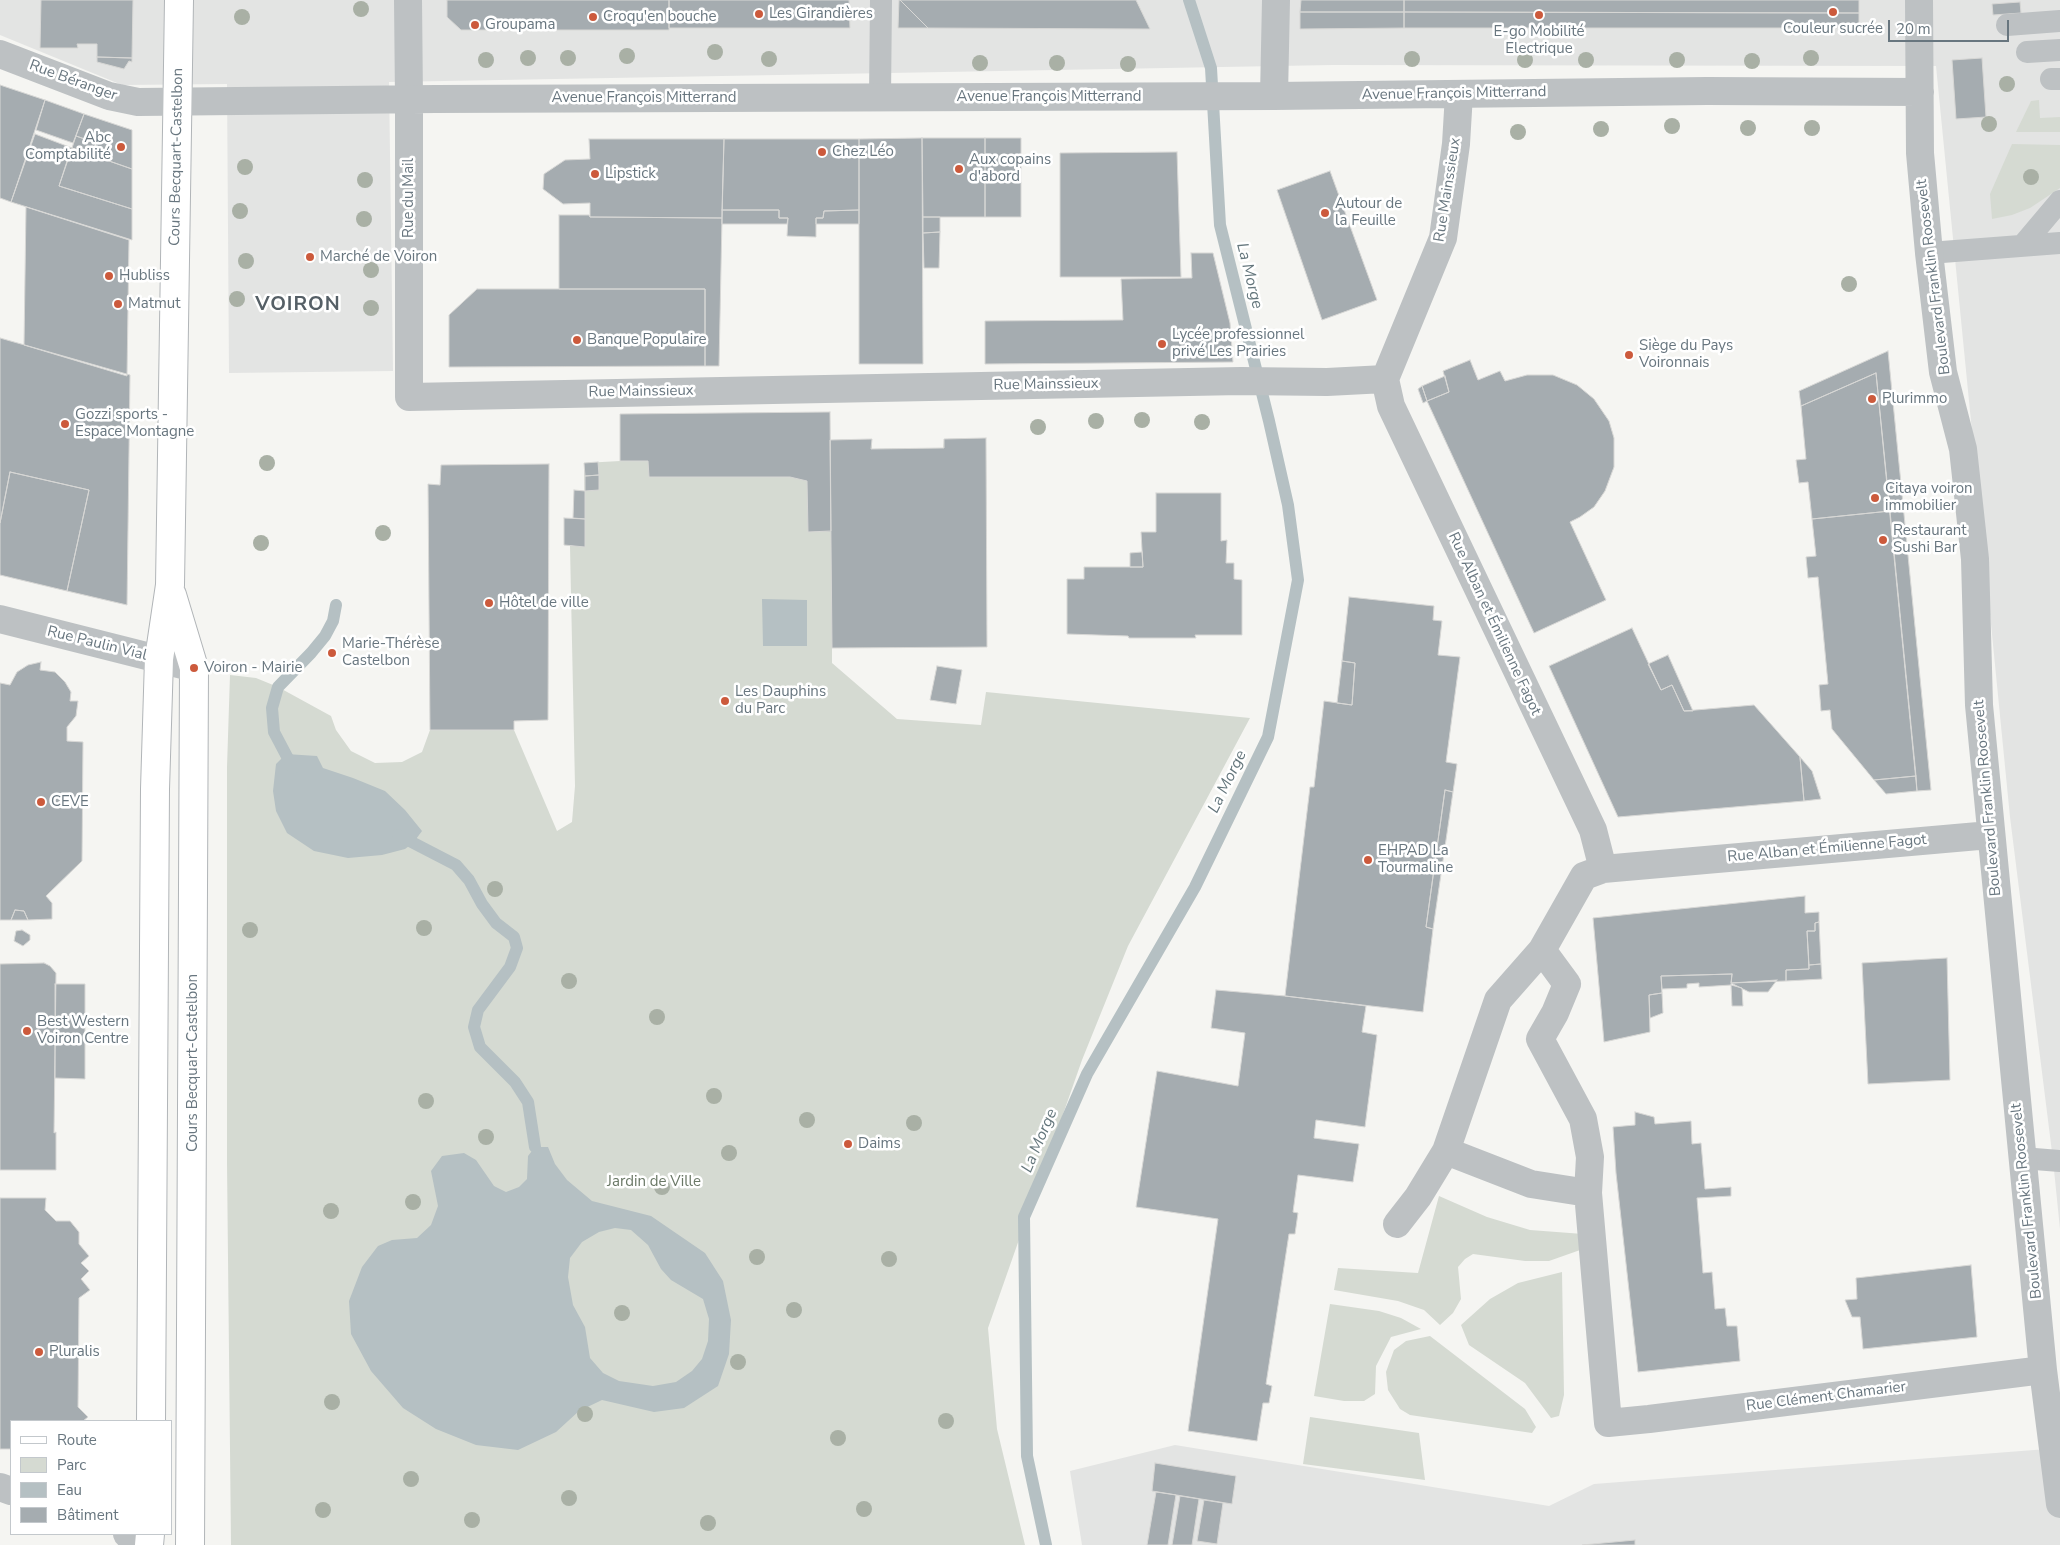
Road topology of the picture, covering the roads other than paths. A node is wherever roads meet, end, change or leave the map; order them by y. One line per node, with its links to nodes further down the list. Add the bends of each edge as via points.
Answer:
1 (179, 0): 16 (main road, Cours Becquart-Castelbon)
2 (408, 0): 15 (street, Rue du Mail)
3 (881, 0): 14 (lane)
4 (1276, 0): 13 (street)
5 (1919, 0): 11 (street, Boulevard Franklin Roosevelt)
6 (2060, 22): 7 (lane)
7 (2007, 25)
8 (2060, 50): 9 (lane)
9 (2027, 52)
10 (0, 54): 16 (street, Rue Béranger, via 109,96 138,102)
11 (1920, 92): 12 (street, Avenue François Mitterrand); 20 (street, Boulevard Franklin Roosevelt, via 1920,153)
12 (1459, 94): 13 (street, Avenue François Mitterrand); 21 (street, Rue Mainssieux, via 1456,144 1443,238)
13 (1274, 96): 14 (street, Avenue François Mitterrand)
14 (880, 97): 15 (street, Avenue François Mitterrand)
15 (409, 99): 16 (street, Avenue François Mitterrand); 22 (street, Rue du Mail)
16 (178, 102): 23 (main road, Cours Becquart-Castelbon)
17 (2060, 202): 19 (lane)
18 (2060, 243): 19 (lane)
19 (2022, 246): 20 (lane)
20 (1929, 253): 27 (street, Boulevard Franklin Roosevelt, via 1943,372 1963,449 1975,559 1979,705)
21 (1385, 379): 22 (street, Rue Mainssieux); 28 (street, Rue Alban et Émilienne Fagot, via 1391,406 1593,830)
22 (401, 396)
23 (170, 585): 25 (main road, Cours Becquart-Castelbon); 26 (main road, Cours Becquart-Castelbon)
24 (0, 619): 25 (street, Rue Paulin Vial)
25 (159, 659): 26 (street, Rue Paulin Vial); 36 (main road, Cours Becquart-Castelbon)
26 (194, 668): 40 (main road, Cours Becquart-Castelbon)
27 (1990, 835): 28 (street, Rue Alban et Émilienne Fagot); 31 (street, Boulevard Franklin Roosevelt)
28 (1603, 869): 29 (street, Rue Alban et Émilienne Fagot, via 1584,876)
29 (1542, 950): 30 (street, Rue Alban et Émilienne Fagot, via 1498,1000); 33 (street, via 1567,984 1540,1039 1583,1119 1590,1157)
30 (1446, 1151): 33 (street, via 1531,1184); 34 (street, Rue Alban et Émilienne Fagot)
31 (2022, 1158): 32 (lane); 35 (street, Boulevard Franklin Roosevelt)
32 (2060, 1161)
33 (1588, 1193): 35 (street, Rue Clément Chamarier, via 1608,1423)
34 (1397, 1224)
35 (2043, 1370): 37 (street, Boulevard Franklin Roosevelt)
36 (151, 1420)
37 (2060, 1504)
38 (128, 1535): 39 (street)
39 (146, 1545)
40 (190, 1545)

